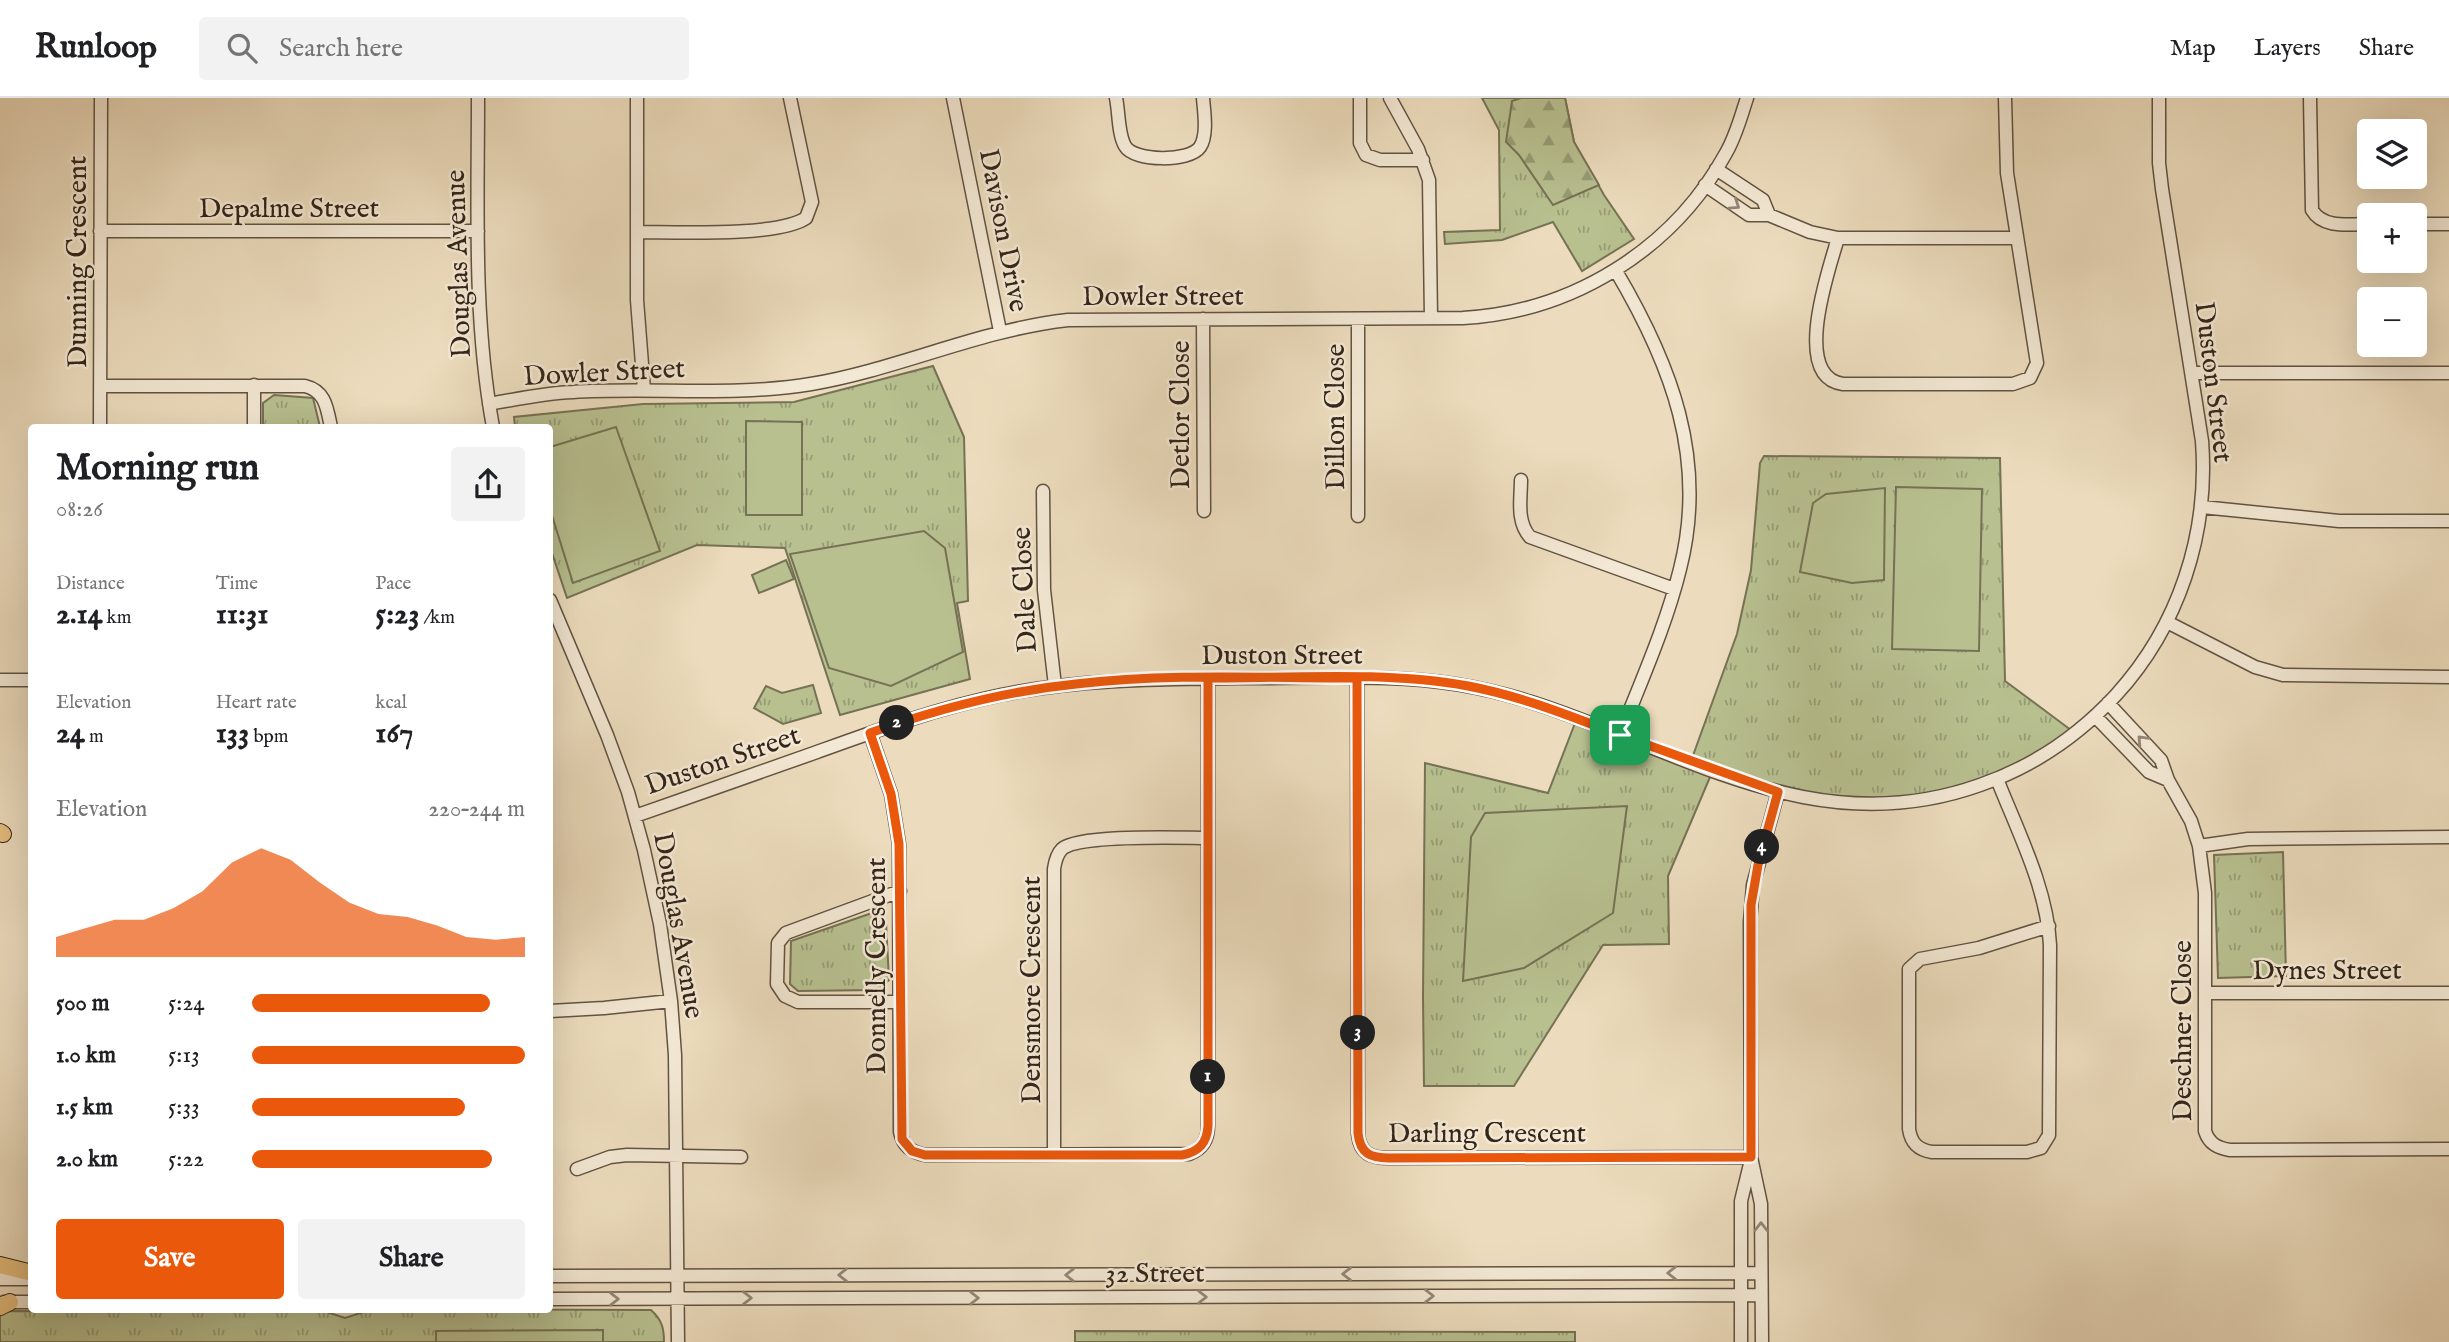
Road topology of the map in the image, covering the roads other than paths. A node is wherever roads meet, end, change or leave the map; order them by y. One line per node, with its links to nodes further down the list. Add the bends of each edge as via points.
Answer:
1 (101, 98): 21 (street, Dunning Crescent)
2 (478, 98): 22 (street, Douglas Avenue)
3 (637, 98): 23 (street)
4 (790, 98): 23 (street, via 812,202 806,218 789,226 746,231)
5 (953, 98): 30 (street, Davison Drive)
6 (1116, 98): 7 (street, via 1123,142 1130,152 1142,157 1185,157 1200,147)
7 (1203, 98)
8 (1360, 98): 14 (street, via 1360,143 1366,155 1380,160)
9 (1390, 98): 14 (street)
10 (1747, 98): 15 (street, Dowler Street)
11 (2005, 98): 25 (street, via 2007,173)
12 (2159, 98): 31 (street, Duston Street, via 2162,189)
13 (2310, 98): 18 (street, via 2312,210 2317,218 2330,223)
14 (1423, 160): 27 (street, via 1430,190)
15 (1716, 169): 16 (street, Dowler Street); 17 (street, via 1763,200)
16 (1705, 185): 17 (street, one-way to 17, via 1749,215); 26 (street, Dowler Street, via 1664,233)
17 (1769, 215): 24 (street)
18 (2357, 224)
19 (2427, 224): 20 (street)
20 (2449, 224)
21 (100, 231): 22 (street, Depalme Street); 34 (street, Dunning Crescent)
22 (478, 231): 36 (street, Douglas Avenue, via 480,325)
23 (637, 232): 35 (street)
24 (1838, 238): 25 (street); 25 (street, via 1819,309 1816,341 1820,368 1829,380 1843,384 2013,384 2031,378 2037,363)
25 (2016, 238)
26 (1615, 271): 27 (street, Dowler Street, via 1533,308 1489,316); 47 (street, via 1660,352 1681,422 1688,511)
27 (1431, 318): 29 (street, Dowler Street)
28 (1203, 319): 29 (street, Dowler Street); 30 (street, Dowler Street, via 1085,319); 44 (street, Detlor Close)
29 (1358, 319): 45 (street, Dillon Close)
30 (1000, 331): 35 (street, Dowler Street, via 812,383 757,390)
31 (2192, 373): 32 (street); 43 (street, Duston Street, via 2204,456)
32 (2449, 373)
33 (254, 385): 34 (street); 38 (street); 39 (street, via 316,390 326,402)
34 (100, 386): 37 (street, Dunning Crescent)
35 (644, 390): 36 (street, Dowler Street, via 571,392)
36 (489, 404): 40 (street, Douglas Avenue)
37 (100, 424)
38 (254, 424)
39 (330, 424)
40 (492, 424)
41 (1521, 480): 47 (street, via 1520,517 1530,537)
42 (1043, 491): 55 (street, Dale Close, via 1045,599)
43 (2202, 507): 46 (street, via 2339,521); 48 (street, Duston Street, via 2191,559)
44 (1204, 511)
45 (1358, 516)
46 (2449, 521)
47 (1674, 589): 59 (street)
48 (2167, 622): 50 (street, via 2255,667 2283,675); 56 (street, Duston Street, via 2141,664)
49 (555, 626): 63 (street, Douglas Avenue, via 607,735)
50 (2449, 677)
51 (1208, 678): 52 (street, Duston Street); 55 (street, Duston Street); 65 (street, Donnelly Crescent)
52 (1357, 678): 59 (street, Duston Street, via 1479,688); 78 (street, Darling Crescent, via 1358,1133 1366,1153 1389,1158)
53 (0, 680): 54 (street)
54 (28, 680)
55 (1055, 686): 58 (street, Duston Street, via 959,705)
56 (2108, 703): 57 (street, Duston Street); 61 (street, Deschner Close, one-way to 56, via 2161,760)
57 (2095, 716): 60 (street, Duston Street, via 2037,759); 61 (street, Deschner Close, via 2149,772)
58 (870, 733): 63 (street, Duston Street); 67 (street, Donnelly Crescent, via 895,811)
59 (1620, 735): 62 (street, Duston Street)
60 (1997, 779): 62 (street, Duston Street, via 1951,795 1905,803 1848,805); 68 (street)
61 (2168, 780): 66 (street, Deschner Close)
62 (1778, 792): 78 (street, via 1751,905)
63 (635, 816): 71 (street, Douglas Avenue, via 656,904)
64 (2449, 837): 66 (street, via 2248,839)
65 (1207, 838): 75 (street, Densmore Crescent, via 1083,842 1062,849 1055,860); 75 (street, Donnelly Crescent, via 1205,1142 1182,1155)
66 (2199, 846): 69 (street, Deschner Close, via 2205,893)
67 (900, 891): 72 (street, Donnelly Crescent); 72 (street, via 786,933 778,943 777,979 781,992 798,1002)
68 (2049, 926): 68 (street, via 1979,948 1920,959 1909,969 1909,1129 1911,1141 1920,1149 2027,1152 2048,1140)
69 (2205, 993): 70 (street, Dynes Street); 74 (street, Deschner Close, via 2205,1131 2215,1146 2230,1150)
70 (2449, 993)
71 (671, 1001): 73 (street); 76 (street, Douglas Avenue)
72 (899, 1002): 75 (street, Donnelly Crescent, via 900,1132 906,1146 925,1155)
73 (553, 1011)
74 (2449, 1149)
75 (1054, 1154)
76 (677, 1155): 77 (street); 79 (street, via 618,1156); 85 (street, Douglas Avenue)
77 (741, 1157)
78 (1751, 1157): 82 (street, via 1741,1201); 83 (street, one-way to 78, via 1761,1204)
79 (577, 1169)
80 (0, 1265): 81 (main road)
81 (28, 1272)
82 (1740, 1273): 83 (street, 32 Street); 85 (street, 32 Street, one-way to 85); 88 (street)
83 (1761, 1273): 89 (street)
84 (553, 1276): 85 (street, 32 Street)
85 (678, 1276): 91 (street, Douglas Avenue)
86 (0, 1279): 87 (street)
87 (28, 1279)
88 (1740, 1295): 89 (street, 32 Street); 91 (street, 32 Street, one-way to 88); 95 (street)
89 (1762, 1295): 96 (street)
90 (553, 1299): 91 (street, 32 Street, one-way to 91)
91 (678, 1299): 94 (street, Douglas Avenue)
92 (28, 1302): 93 (street)
93 (3, 1304)
94 (678, 1342)
95 (1741, 1342)
96 (1762, 1342)

